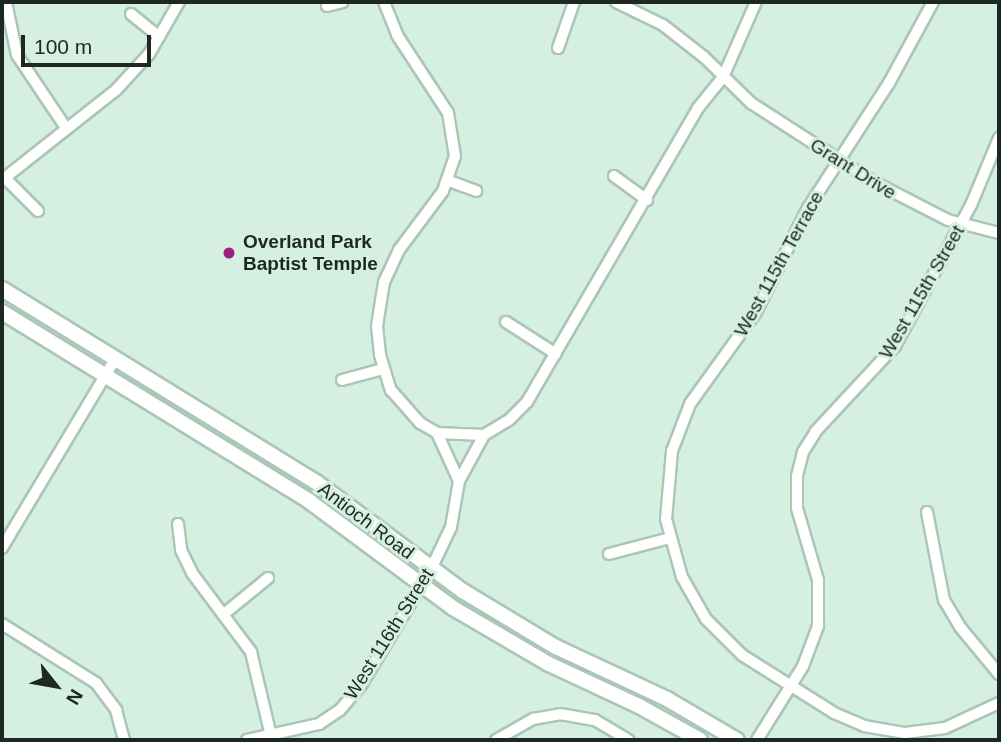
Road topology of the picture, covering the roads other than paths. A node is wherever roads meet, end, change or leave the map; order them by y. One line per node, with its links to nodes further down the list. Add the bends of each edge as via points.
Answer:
1 (6, 2): 14 (street, via 16,55)
2 (179, 2): 11 (street)
3 (343, 2): 9 (street)
4 (384, 2): 19 (street, via 397,36 451,120 454,156)
5 (574, 2): 12 (street)
6 (616, 2): 13 (street, Grant Drive, via 663,25)
7 (756, 2): 13 (street)
8 (933, 2): 16 (street, West 115th Terrace, via 889,83)
9 (327, 6)
10 (131, 14): 11 (street)
11 (159, 37): 14 (street, via 116,90)
12 (558, 48)
13 (723, 77): 16 (street, Grant Drive, via 771,118); 21 (street, West 116th Street, via 698,108)
14 (66, 128): 18 (street)
15 (999, 138): 23 (street, West 115th Street)
16 (838, 160): 23 (street, Grant Drive, via 900,198); 38 (street, West 115th Terrace, via 808,208 757,312 703,384 680,426 667,478)
17 (614, 176): 21 (street)
18 (3, 179): 22 (street)
19 (449, 181): 20 (street); 30 (street, via 399,250 384,282 377,326)
20 (477, 191)
21 (647, 200): 28 (street, West 116th Street)
22 (38, 211)
23 (962, 224): 24 (street, Grant Drive); 47 (street, West 115th Street, via 895,346 816,431 803,452 797,508 818,580 820,611 812,646)
24 (999, 233)
25 (2, 289): 29 (main road, Antioch Road)
26 (2, 312): 31 (main road, Antioch Road)
27 (506, 323): 28 (street)
28 (556, 354): 34 (street, West 116th Street, via 520,410)
29 (115, 359): 31 (street); 41 (main road, Antioch Road, via 316,482)
30 (383, 369): 32 (street); 33 (street, via 399,402)
31 (105, 376): 39 (street); 43 (main road, Antioch Road, via 309,501)
32 (342, 380)
33 (437, 433): 34 (street); 35 (street)
34 (484, 435): 35 (street, West 116th Street)
35 (459, 481): 41 (street, West 116th Street, via 455,514)
36 (927, 512): 46 (street, via 944,600)
37 (178, 524): 44 (street, via 185,561)
38 (670, 538): 40 (street); 47 (street, West 115th Terrace, via 682,577 706,619 742,655)
39 (2, 548)
40 (609, 554)
41 (431, 569): 43 (street, West 116th Street); 55 (main road, Antioch Road, via 556,647 667,699)
42 (268, 578): 44 (street)
43 (421, 587): 49 (street, West 116th Street, via 361,685 340,710 312,727); 54 (main road, Antioch Road, via 531,655)
44 (224, 614): 49 (street, via 258,670)
45 (2, 624): 50 (street, via 96,683 116,710)
46 (999, 674)
47 (790, 687): 48 (street, West 115th Terrace, via 864,726 905,733 944,728); 56 (street, West 115th Street)
48 (999, 703)
49 (272, 738): 51 (street, West 116th Street)
50 (124, 740)
51 (247, 740)
52 (496, 740): 53 (street, via 533,719 568,714 595,720)
53 (628, 740)
54 (700, 740)
55 (737, 740)
56 (757, 740)

